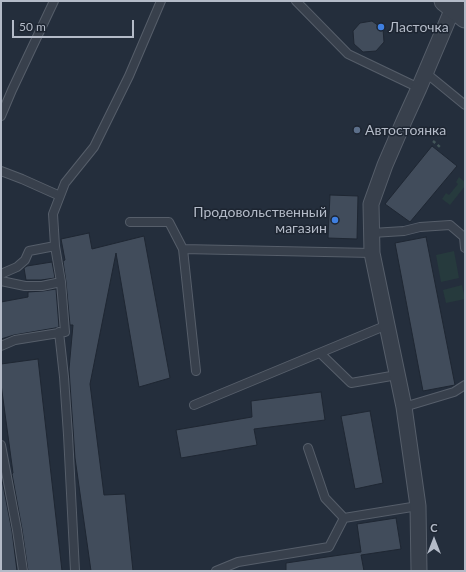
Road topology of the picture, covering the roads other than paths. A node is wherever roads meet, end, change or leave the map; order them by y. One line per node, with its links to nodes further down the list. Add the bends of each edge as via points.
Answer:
1 (54, 1): 8 (lane)
2 (161, 1): 10 (lane, via 129,76 94,147 65,183)
3 (296, 1): 6 (lane, via 348,54)
4 (455, 7): 5 (street)
5 (426, 73): 6 (street); 7 (lane)
6 (420, 88): 12 (street, via 385,165 371,204)
7 (465, 105)
8 (1, 116)
9 (1, 171): 10 (lane)
10 (60, 196): 13 (lane, via 53,214)
11 (130, 222): 15 (lane, via 169,222)
12 (372, 233): 14 (lane, via 450,225 464,237); 16 (street)
13 (55, 246): 17 (lane, via 29,251 25,260 17,267); 19 (lane)
14 (465, 248)
15 (182, 249): 16 (lane); 24 (lane)
16 (372, 253): 20 (street)
17 (1, 274)
18 (1, 281): 19 (lane, via 24,286)
19 (61, 282): 21 (lane, via 64,332)
20 (387, 325): 23 (lane); 25 (street)
21 (59, 332): 22 (lane, via 15,340); 34 (lane)
22 (1, 346)
23 (320, 353): 25 (lane, via 351,383); 27 (lane)
24 (196, 371)
25 (397, 376): 28 (street)
26 (465, 385): 28 (lane, via 454,392)
27 (194, 405)
28 (404, 407): 31 (street)
29 (1, 445): 33 (lane)
30 (308, 448): 32 (lane, via 325,498)
31 (418, 506): 32 (lane); 36 (street)
32 (344, 518): 35 (lane, via 329,546 238,562)
33 (23, 571)
34 (75, 571)
35 (216, 571)
36 (419, 571)

